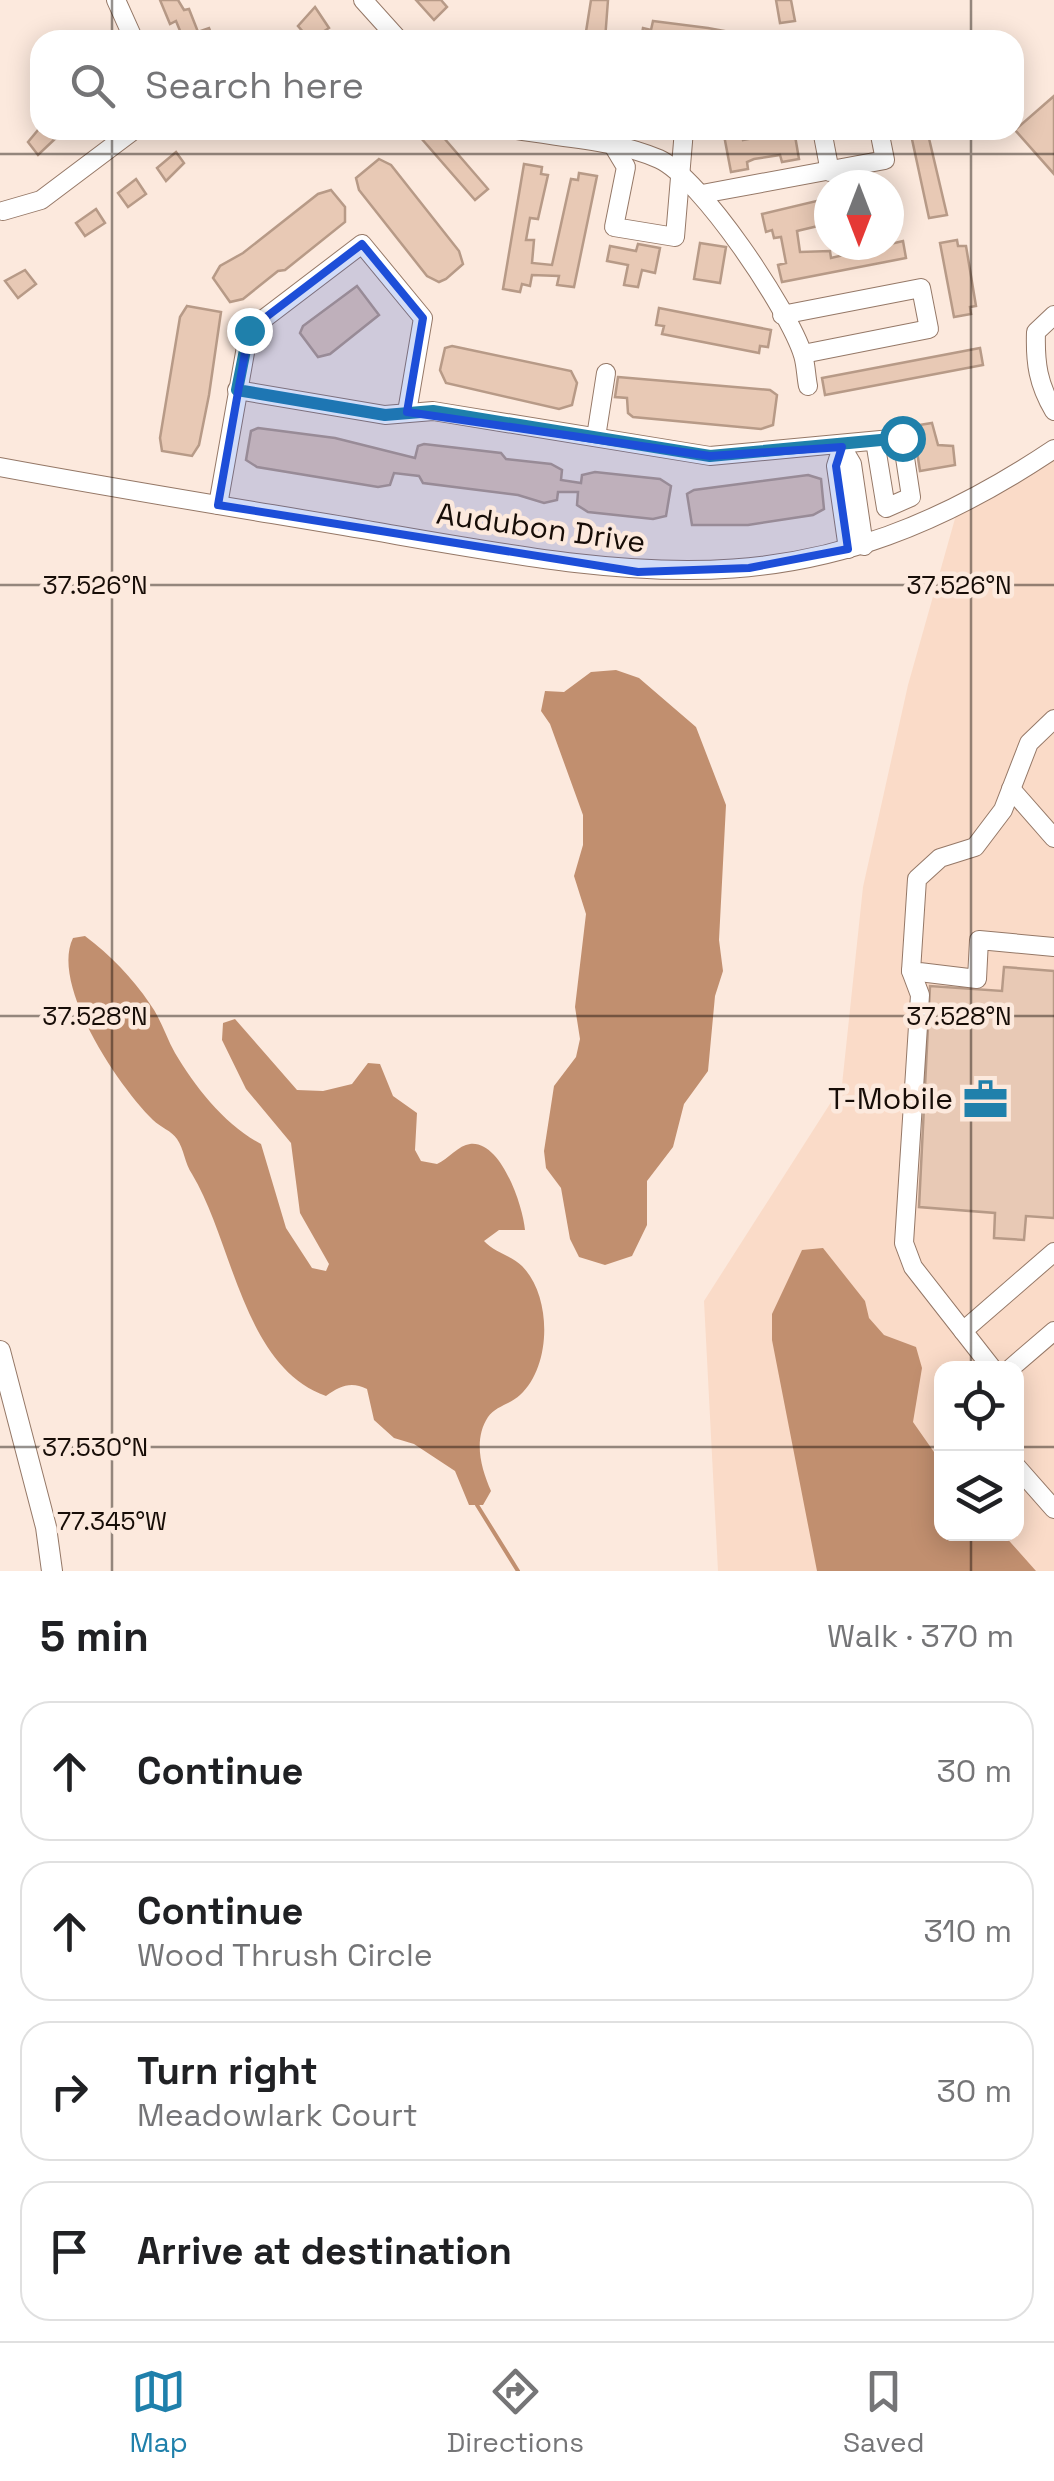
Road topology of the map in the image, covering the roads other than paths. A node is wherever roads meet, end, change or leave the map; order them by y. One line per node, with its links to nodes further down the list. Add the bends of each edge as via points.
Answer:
1 (116, 0): 3 (street)
2 (362, 0): 4 (street)
3 (130, 30)
4 (390, 30)
5 (121, 140): 16 (street, via 40,200)
6 (616, 140): 11 (street, via 626,166 614,227 675,237)
7 (619, 140): 11 (street)
8 (682, 140): 11 (street)
9 (824, 140): 12 (street)
10 (881, 140): 13 (street, via 885,160)
11 (677, 169): 15 (street)
12 (830, 170)
13 (839, 170)
14 (814, 175): 15 (street)
15 (702, 194): 17 (street)
16 (3, 211)
17 (782, 314): 19 (street); 19 (street, via 921,288 929,330)
18 (1054, 316): 24 (street, via 1036,332 1036,366)
19 (802, 354): 21 (street)
20 (606, 372): 25 (street)
21 (808, 386)
22 (237, 390): 23 (street, via 385,415); 23 (street, via 249,330 362,244 424,318); 30 (street)
23 (407, 412): 25 (street)
24 (1054, 412)
25 (596, 438): 27 (street, via 710,456)
26 (875, 441): 26 (street, via 902,438 912,498 886,508); 27 (street)
27 (842, 446): 31 (street, via 852,464)
28 (1054, 449): 31 (street, Audubon Drive, via 958,508)
29 (0, 467): 30 (street, Audubon Drive)
30 (218, 505): 31 (street, Audubon Drive, via 638,572 749,568)
31 (856, 548)
32 (1054, 719): 33 (street, via 1030,743)
33 (1011, 788): 34 (street); 36 (street, via 975,846 940,858 917,879)
34 (1054, 838)
35 (1054, 947): 36 (street, via 980,940 976,979)
36 (912, 972): 38 (street, via 920,995 904,1243 913,1267)
37 (1054, 1252): 38 (street)
38 (962, 1331): 41 (street)
39 (1054, 1331): 42 (street)
40 (0, 1351): 43 (main road)
41 (986, 1361)
42 (1019, 1361)
43 (5, 1386): 44 (main road)
44 (8, 1411): 47 (main road, via 46,1527)
45 (1024, 1475): 46 (street)
46 (1054, 1509)
47 (52, 1571)

